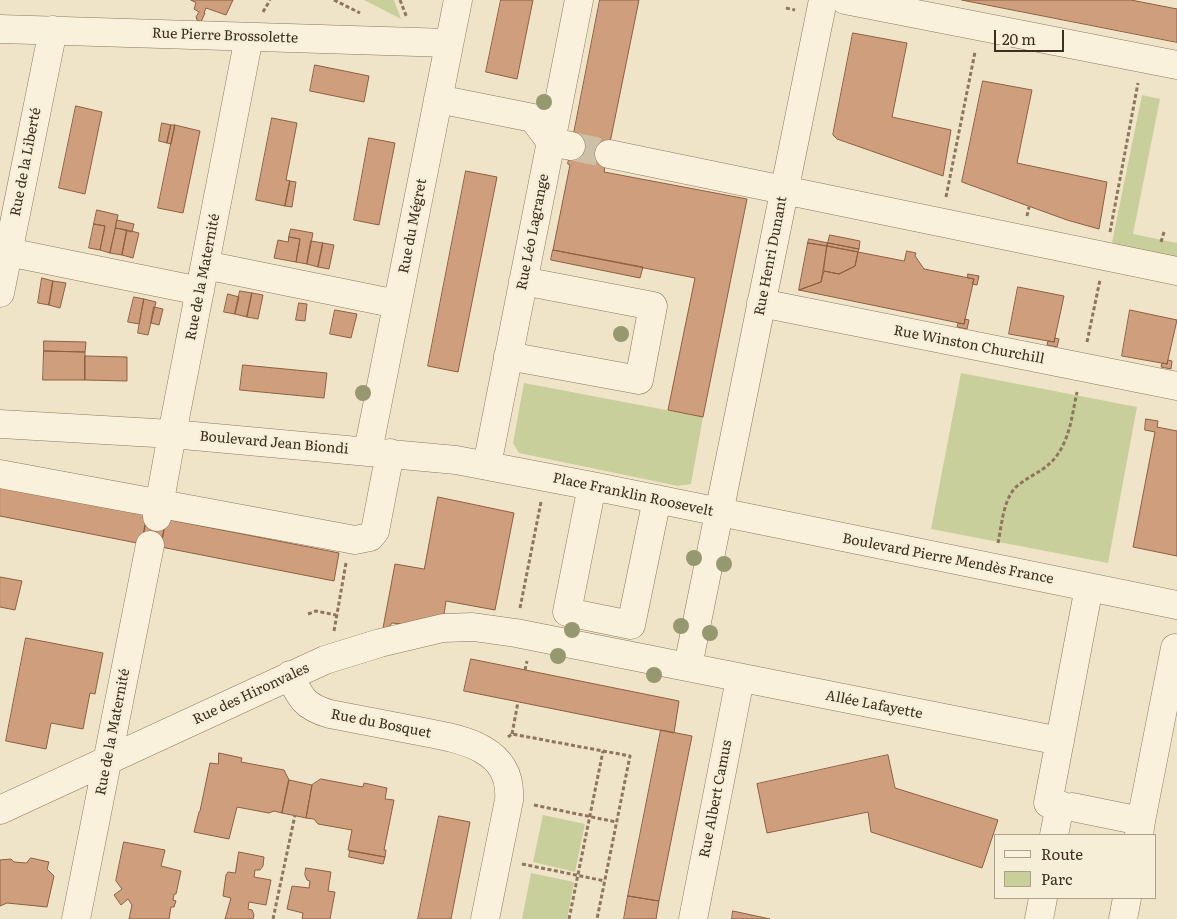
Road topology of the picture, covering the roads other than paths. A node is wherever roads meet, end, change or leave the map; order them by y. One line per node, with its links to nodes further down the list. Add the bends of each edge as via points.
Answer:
1 (458, 0): 8 (street, Rue du Mégret)
2 (579, 0): 11 (street, Rue Léo Lagrange)
3 (823, 0): 13 (street, Rue Henri Dunant)
4 (845, 0): 9 (street)
5 (0, 29): 6 (street, Rue Pierre Brossolette)
6 (53, 30): 7 (street, Rue Pierre Brossolette); 14 (street, Rue de la Liberté)
7 (250, 37): 8 (street, Rue Pierre Brossolette); 15 (street, Rue de la Maternité)
8 (449, 44): 10 (street, Rue du Mégret)
9 (1177, 65)
10 (438, 99): 11 (street, via 533,118); 21 (street, Rue du Mégret)
11 (561, 144): 17 (street, Rue Léo Lagrange)
12 (609, 154): 13 (street)
13 (784, 191): 16 (street); 20 (street, Rue Henri Dunant)
14 (8, 252): 18 (street, Rue de la Liberté); 19 (street)
15 (205, 265): 19 (street, Rue de la Maternité); 21 (street)
16 (1177, 271)
17 (523, 281): 22 (street, Rue Léo Lagrange); 22 (street, via 653,306 639,380)
18 (0, 289)
19 (200, 291): 25 (street, Rue de la Maternité)
20 (762, 303): 23 (street, Rue Winston Churchill); 33 (street, Rue Henri Dunant)
21 (397, 304): 26 (street, Rue du Mégret)
22 (508, 356): 27 (street, Rue Léo Lagrange)
23 (1177, 386)
24 (0, 424): 25 (street, Boulevard Jean Biondi)
25 (172, 434): 26 (street, Boulevard Jean Biondi); 32 (street, Rue de la Maternité)
26 (379, 452): 27 (street, Boulevard Jean Biondi); 32 (street, Rue du Mégret, via 375,531 364,540)
27 (487, 465): 29 (street, Boulevard Jean Biondi)
28 (0, 474): 32 (street)
29 (546, 476): 30 (street, Place Franklin Roosevelt)
30 (592, 486): 31 (street, Place Franklin Roosevelt); 31 (street, via 567,612 631,625)
31 (657, 499): 33 (street, Place Franklin Roosevelt)
32 (158, 511)
33 (719, 512): 35 (street, Boulevard Pierre Mendès France); 38 (street, Place Franklin Roosevelt)
34 (150, 546): 42 (street, Rue de la Maternité)
35 (1089, 587): 36 (street, Boulevard Pierre Mendès France); 41 (street)
36 (1177, 605)
37 (1177, 649): 45 (street)
38 (688, 666): 39 (street, Rue des Hironvales, via 473,627 443,628 380,643 328,658); 40 (street, Allée Lafayette)
39 (290, 675): 42 (street, Rue des Hironvales); 50 (street, Rue du Bosquet, via 298,695 321,712 466,741 488,752 502,769 507,779 508,800)
40 (740, 679): 41 (street, Allée Lafayette); 51 (street, Rue Albert Camus)
41 (1060, 741): 46 (street, via 1048,802 1060,805)
42 (108, 760): 44 (street, Rue des Hironvales); 49 (street, Rue de la Maternité)
43 (1072, 807): 45 (street)
44 (0, 810)
45 (1140, 828)
46 (1054, 834)
47 (1043, 899): 52 (street)
48 (1127, 899): 53 (street)
49 (76, 919)
50 (485, 919)
51 (693, 919)
52 (1039, 919)
53 (1123, 919)

